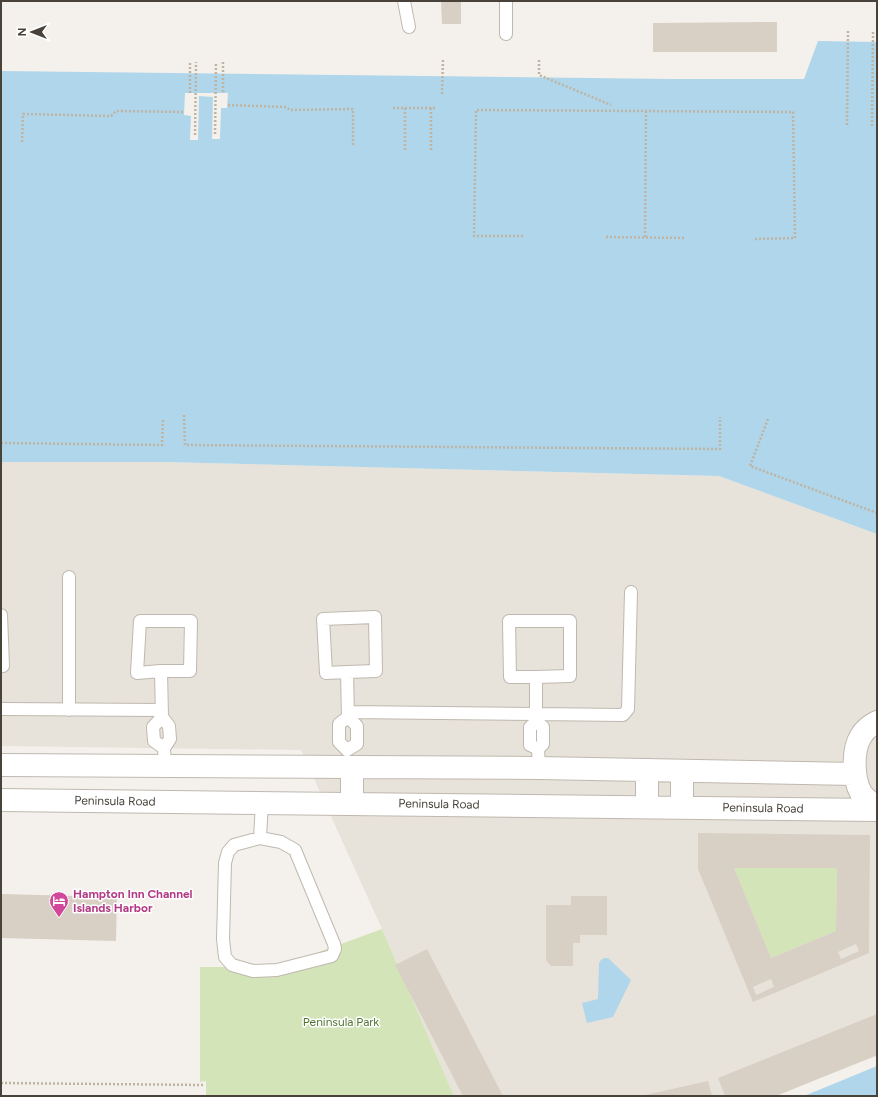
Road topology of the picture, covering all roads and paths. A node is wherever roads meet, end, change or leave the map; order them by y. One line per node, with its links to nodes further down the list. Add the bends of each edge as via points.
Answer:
1 (404, 1): 3 (lane)
2 (506, 1): 6 (lane)
3 (409, 27)
4 (848, 31): 24 (path)
5 (873, 32): 25 (path)
6 (506, 34)
7 (443, 59): 15 (path)
8 (539, 60): 17 (path, via 539,75)
9 (190, 62): 13 (path)
10 (196, 62): 27 (path)
11 (216, 62): 26 (path)
12 (223, 62): 14 (path)
13 (190, 93)
14 (223, 93)
15 (442, 94)
16 (228, 105): 29 (path, via 286,107 290,110 353,109)
17 (611, 105)
18 (393, 108): 19 (path)
19 (405, 108): 20 (path); 30 (path)
20 (431, 108): 21 (path); 31 (path)
21 (436, 108)
22 (646, 111): 32 (path, via 476,110 474,236); 34 (path); 36 (path, via 793,112 795,238)
23 (184, 112): 28 (path, via 116,111 111,116 23,114)
24 (847, 124)
25 (872, 126)
26 (216, 134)
27 (195, 135)
28 (22, 142)
29 (353, 146)
30 (405, 152)
31 (431, 152)
32 (523, 236)
33 (606, 237): 34 (path)
34 (645, 237): 35 (path)
35 (686, 238)
36 (754, 239)
37 (184, 415): 38 (path, via 185,445 720,449)
38 (720, 417)
39 (163, 418): 41 (path, via 162,445)
40 (768, 419): 42 (path, via 750,466)
41 (1, 443)
42 (877, 513)
43 (70, 577): 51 (lane)
44 (632, 592): 54 (lane, via 628,709 623,715)
45 (1, 615): 46 (lane)
46 (1, 666)
47 (161, 671): 47 (lane, via 190,671 191,621 140,621 137,673); 52 (lane)
48 (347, 672): 48 (lane, via 376,671 375,617 323,619 326,672); 53 (lane)
49 (536, 677): 49 (lane, via 510,677 509,621 570,621 570,676); 54 (lane)
50 (1, 709): 51 (lane)
51 (70, 710): 52 (lane)
52 (162, 714): 56 (lane, via 169,726 170,739)
53 (348, 714): 54 (lane); 58 (lane, via 357,726 357,744); 58 (lane, via 340,724 339,742)
54 (536, 718): 57 (lane, via 543,727 543,744)
55 (877, 722): 62 (street, Peninsula Road, via 861,735 855,755)
56 (165, 758): 58 (street); 59 (street); 64 (street)
57 (538, 759): 58 (street); 60 (street)
58 (349, 762): 66 (street)
59 (1, 765)
60 (647, 770): 61 (street); 67 (street)
61 (682, 771): 62 (street); 68 (street)
62 (855, 774): 69 (street, Peninsula Road, via 861,793)
63 (1, 800): 64 (street, Peninsula Road)
64 (165, 802): 65 (street, Peninsula Road)
65 (262, 802): 66 (street, Peninsula Road); 70 (lane)
66 (352, 803): 67 (street, Peninsula Road)
67 (647, 807): 68 (street, Peninsula Road)
68 (682, 807): 69 (street, Peninsula Road)
69 (877, 808)
70 (260, 838): 70 (lane, via 281,842 295,850 334,944 332,956 277,970 253,971 232,965 225,956 225,863 228,852 234,845)
71 (1, 1084): 72 (path)
72 (203, 1085)

